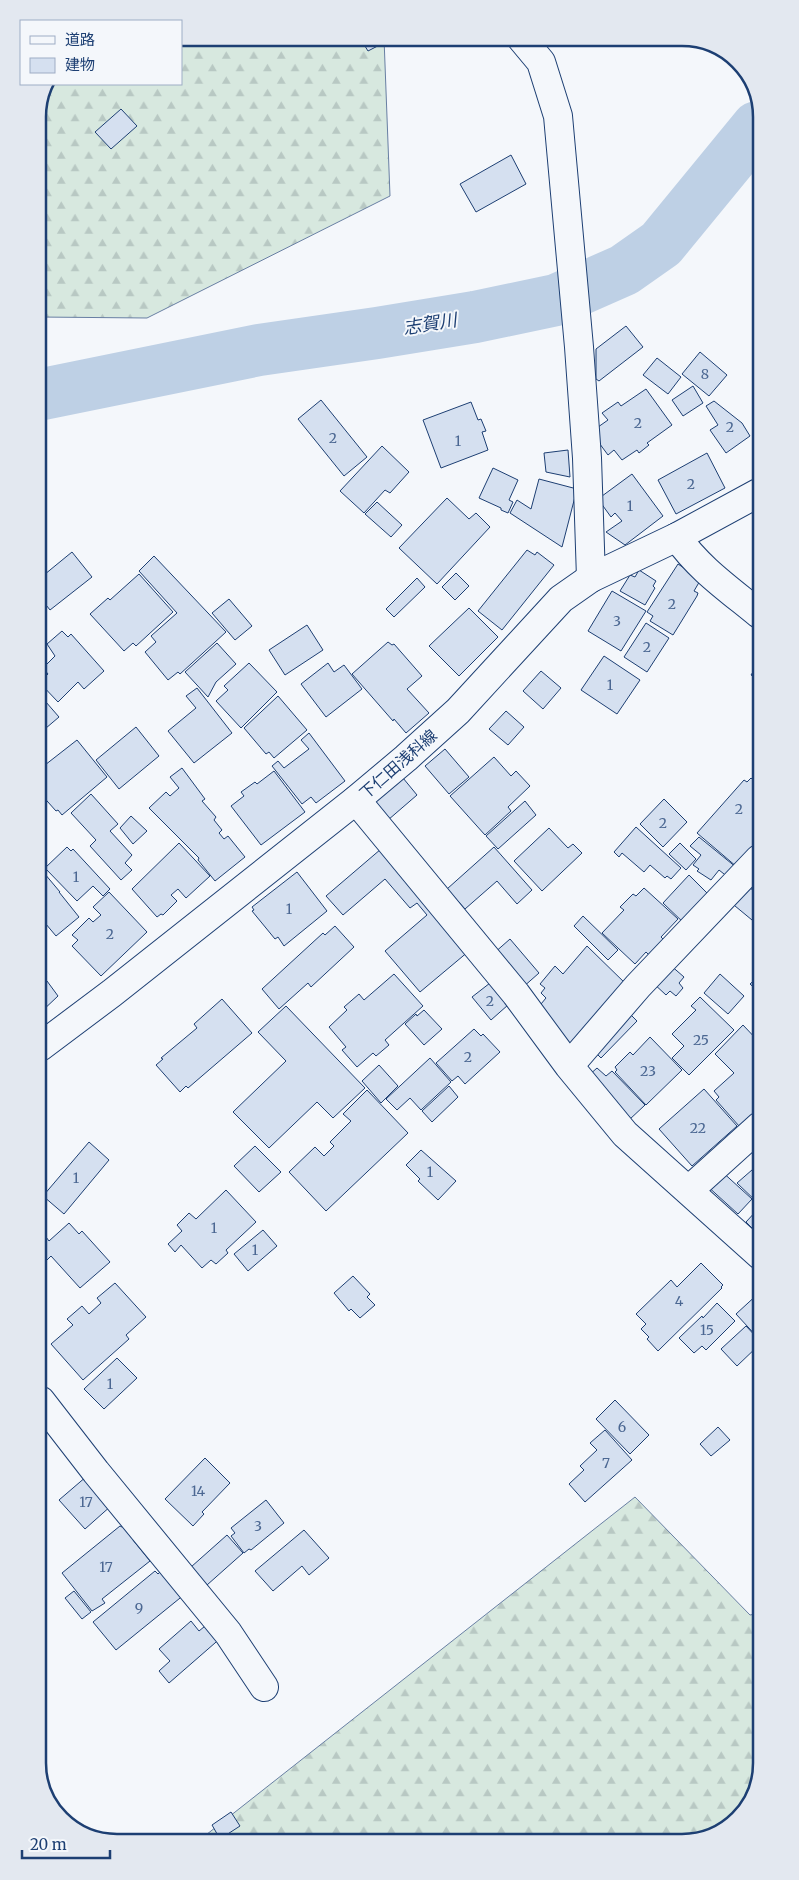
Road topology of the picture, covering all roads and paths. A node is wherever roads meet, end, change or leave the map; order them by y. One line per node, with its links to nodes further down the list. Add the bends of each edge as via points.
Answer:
1 (528, 46): 4 (street, via 541,62 558,116 587,458)
2 (753, 496): 3 (street, 下仁田浅科線)
3 (677, 537): 4 (street, 下仁田浅科線); 5 (street, via 687,552)
4 (591, 578): 6 (street, 下仁田浅科線, via 562,599 458,711)
5 (753, 609)
6 (356, 800): 8 (street, 下仁田浅科線); 9 (street, via 516,994)
7 (753, 865): 9 (street, via 638,986)
8 (46, 1043)
9 (569, 1066): 11 (street, via 625,1134)
10 (753, 1132): 11 (street)
11 (689, 1190): 12 (street)
12 (753, 1249)
13 (46, 1407): 14 (street, via 228,1633)
14 (264, 1687)

